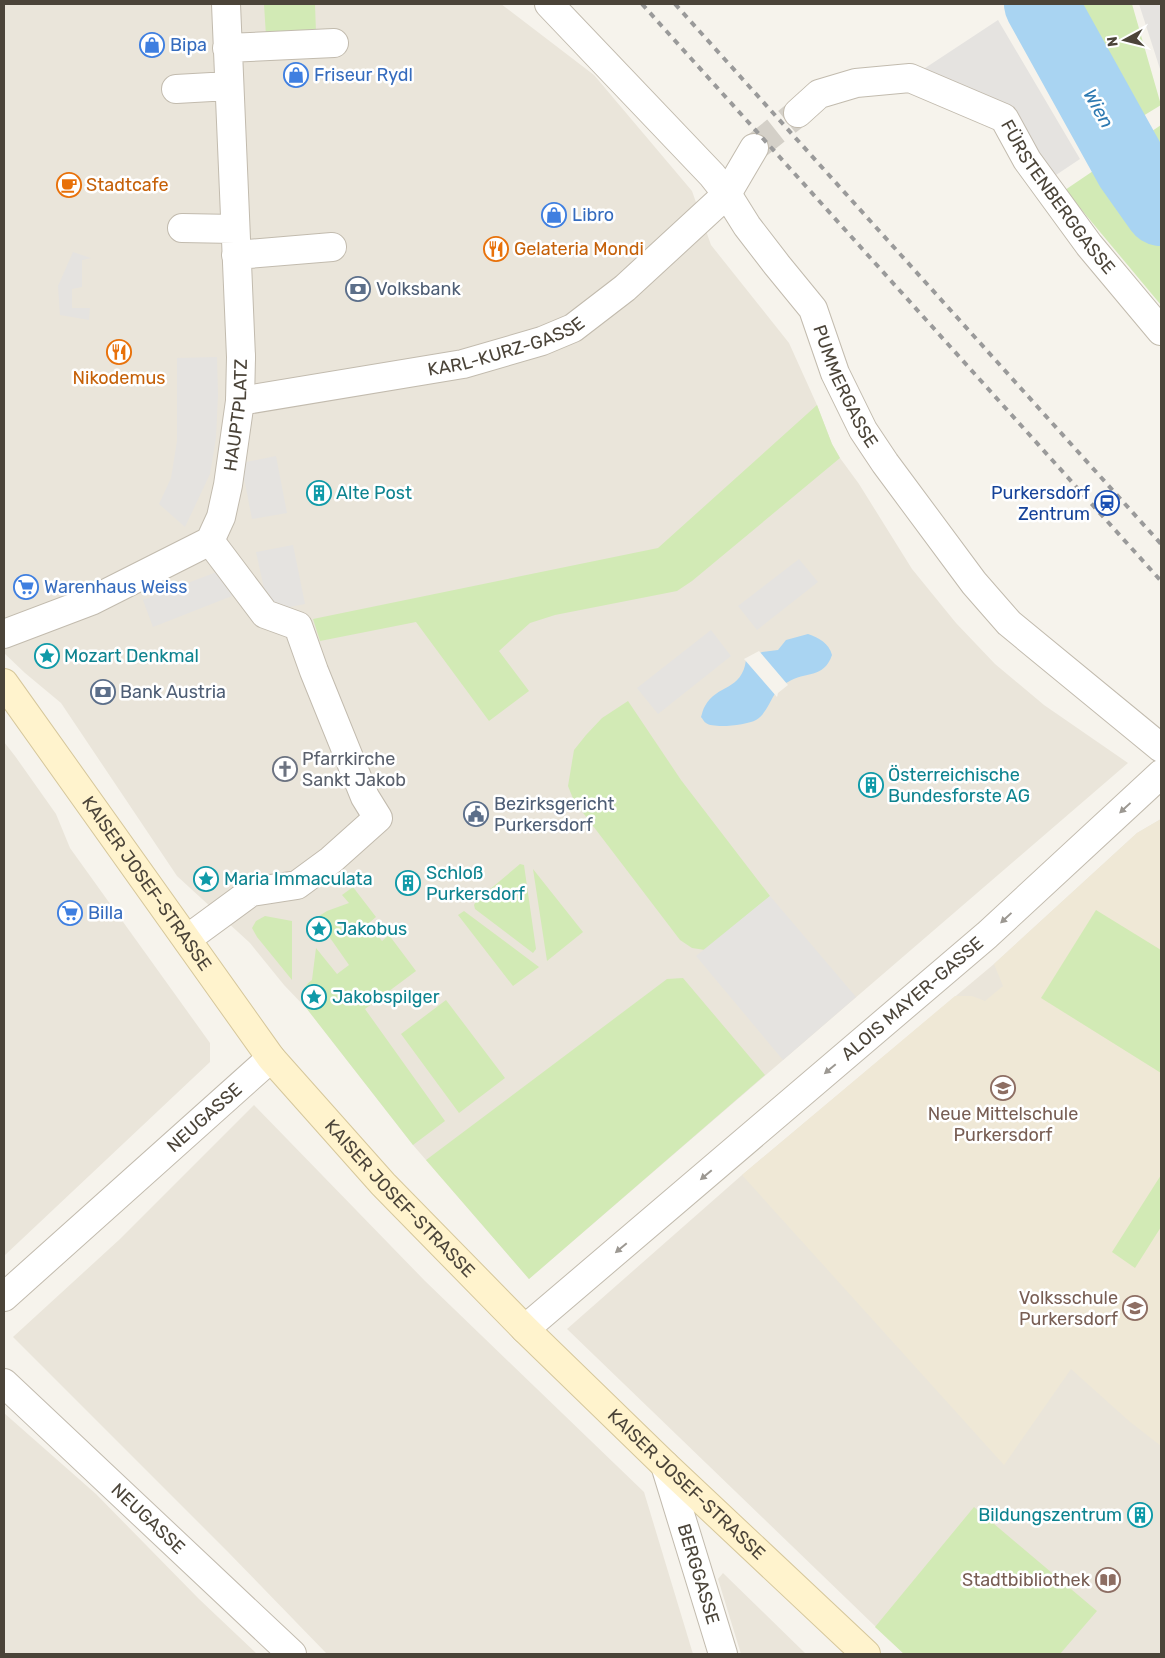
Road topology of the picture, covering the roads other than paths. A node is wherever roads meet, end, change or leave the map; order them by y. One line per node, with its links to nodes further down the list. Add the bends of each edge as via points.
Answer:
1 (226, 4): 4 (street, HAUPTPLATZ)
2 (549, 4): 9 (street, PUMMERGASSE)
3 (334, 43): 4 (street)
4 (227, 48): 5 (street, HAUPTPLATZ)
5 (229, 86): 6 (street); 11 (street, HAUPTPLATZ)
6 (176, 89)
7 (798, 113): 13 (street, FÜRSTENBERGGASSE, via 819,94 838,88 910,78 1004,118 1027,160 1089,245)
8 (754, 148): 9 (street)
9 (727, 194): 14 (street, KARL-KURZ-GASSE, via 617,294 573,328 542,341 463,364); 18 (street, PUMMERGASSE, via 765,249 813,309 835,373 863,430 974,583 1009,623)
10 (182, 228): 11 (street)
11 (236, 242): 12 (street); 14 (street, HAUPTPLATZ)
12 (332, 247)
13 (1161, 331)
14 (240, 401): 15 (street, HAUPTPLATZ, via 228,485 221,517)
15 (210, 541): 16 (street, via 91,601); 20 (street, via 265,614 298,626 365,797 378,818 297,885 251,892)
16 (4, 634)
17 (4, 683): 20 (main road, KAISER JOSEF-STRASSE)
18 (1161, 748)
19 (1161, 774): 23 (street, ALOIS MAYER-GASSE, one-way to 23, via 988,935)
20 (187, 939): 21 (main road, KAISER JOSEF-STRASSE)
21 (271, 1058): 22 (street, NEUGASSE); 23 (main road, KAISER JOSEF-STRASSE, via 383,1184)
22 (4, 1297)
23 (525, 1329): 25 (main road, KAISER JOSEF-STRASSE)
24 (4, 1383): 26 (street, NEUGASSE)
25 (665, 1465): 27 (street, BERGGASSE); 28 (main road, KAISER JOSEF-STRASSE)
26 (292, 1654)
27 (723, 1654)
28 (866, 1654)

